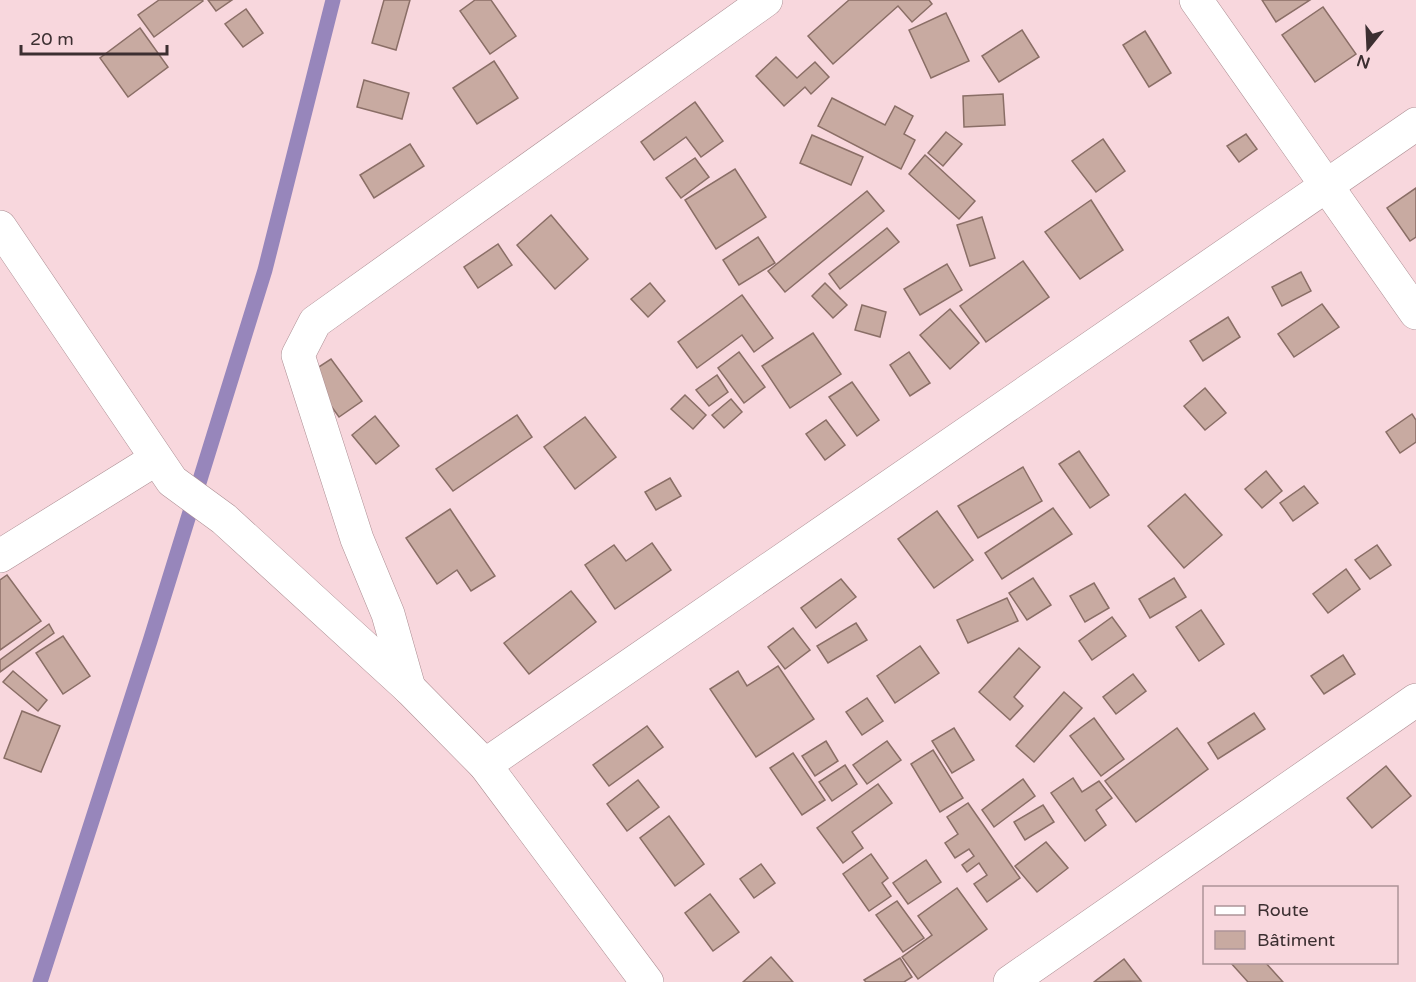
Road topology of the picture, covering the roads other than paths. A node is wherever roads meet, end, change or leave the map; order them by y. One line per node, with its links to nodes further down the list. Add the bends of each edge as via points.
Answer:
1 (766, 0): 9 (street, via 315,322 310,330 298,355 357,539 388,614)
2 (1196, 0): 4 (street)
3 (1416, 124): 4 (street)
4 (1326, 184): 6 (street); 11 (street)
5 (0, 227): 7 (street)
6 (1416, 313)
7 (164, 470): 8 (street); 9 (street, via 224,519)
8 (0, 556)
9 (409, 688): 11 (street)
10 (1416, 700): 13 (street)
11 (485, 765): 12 (street)
12 (647, 982)
13 (1010, 982)

